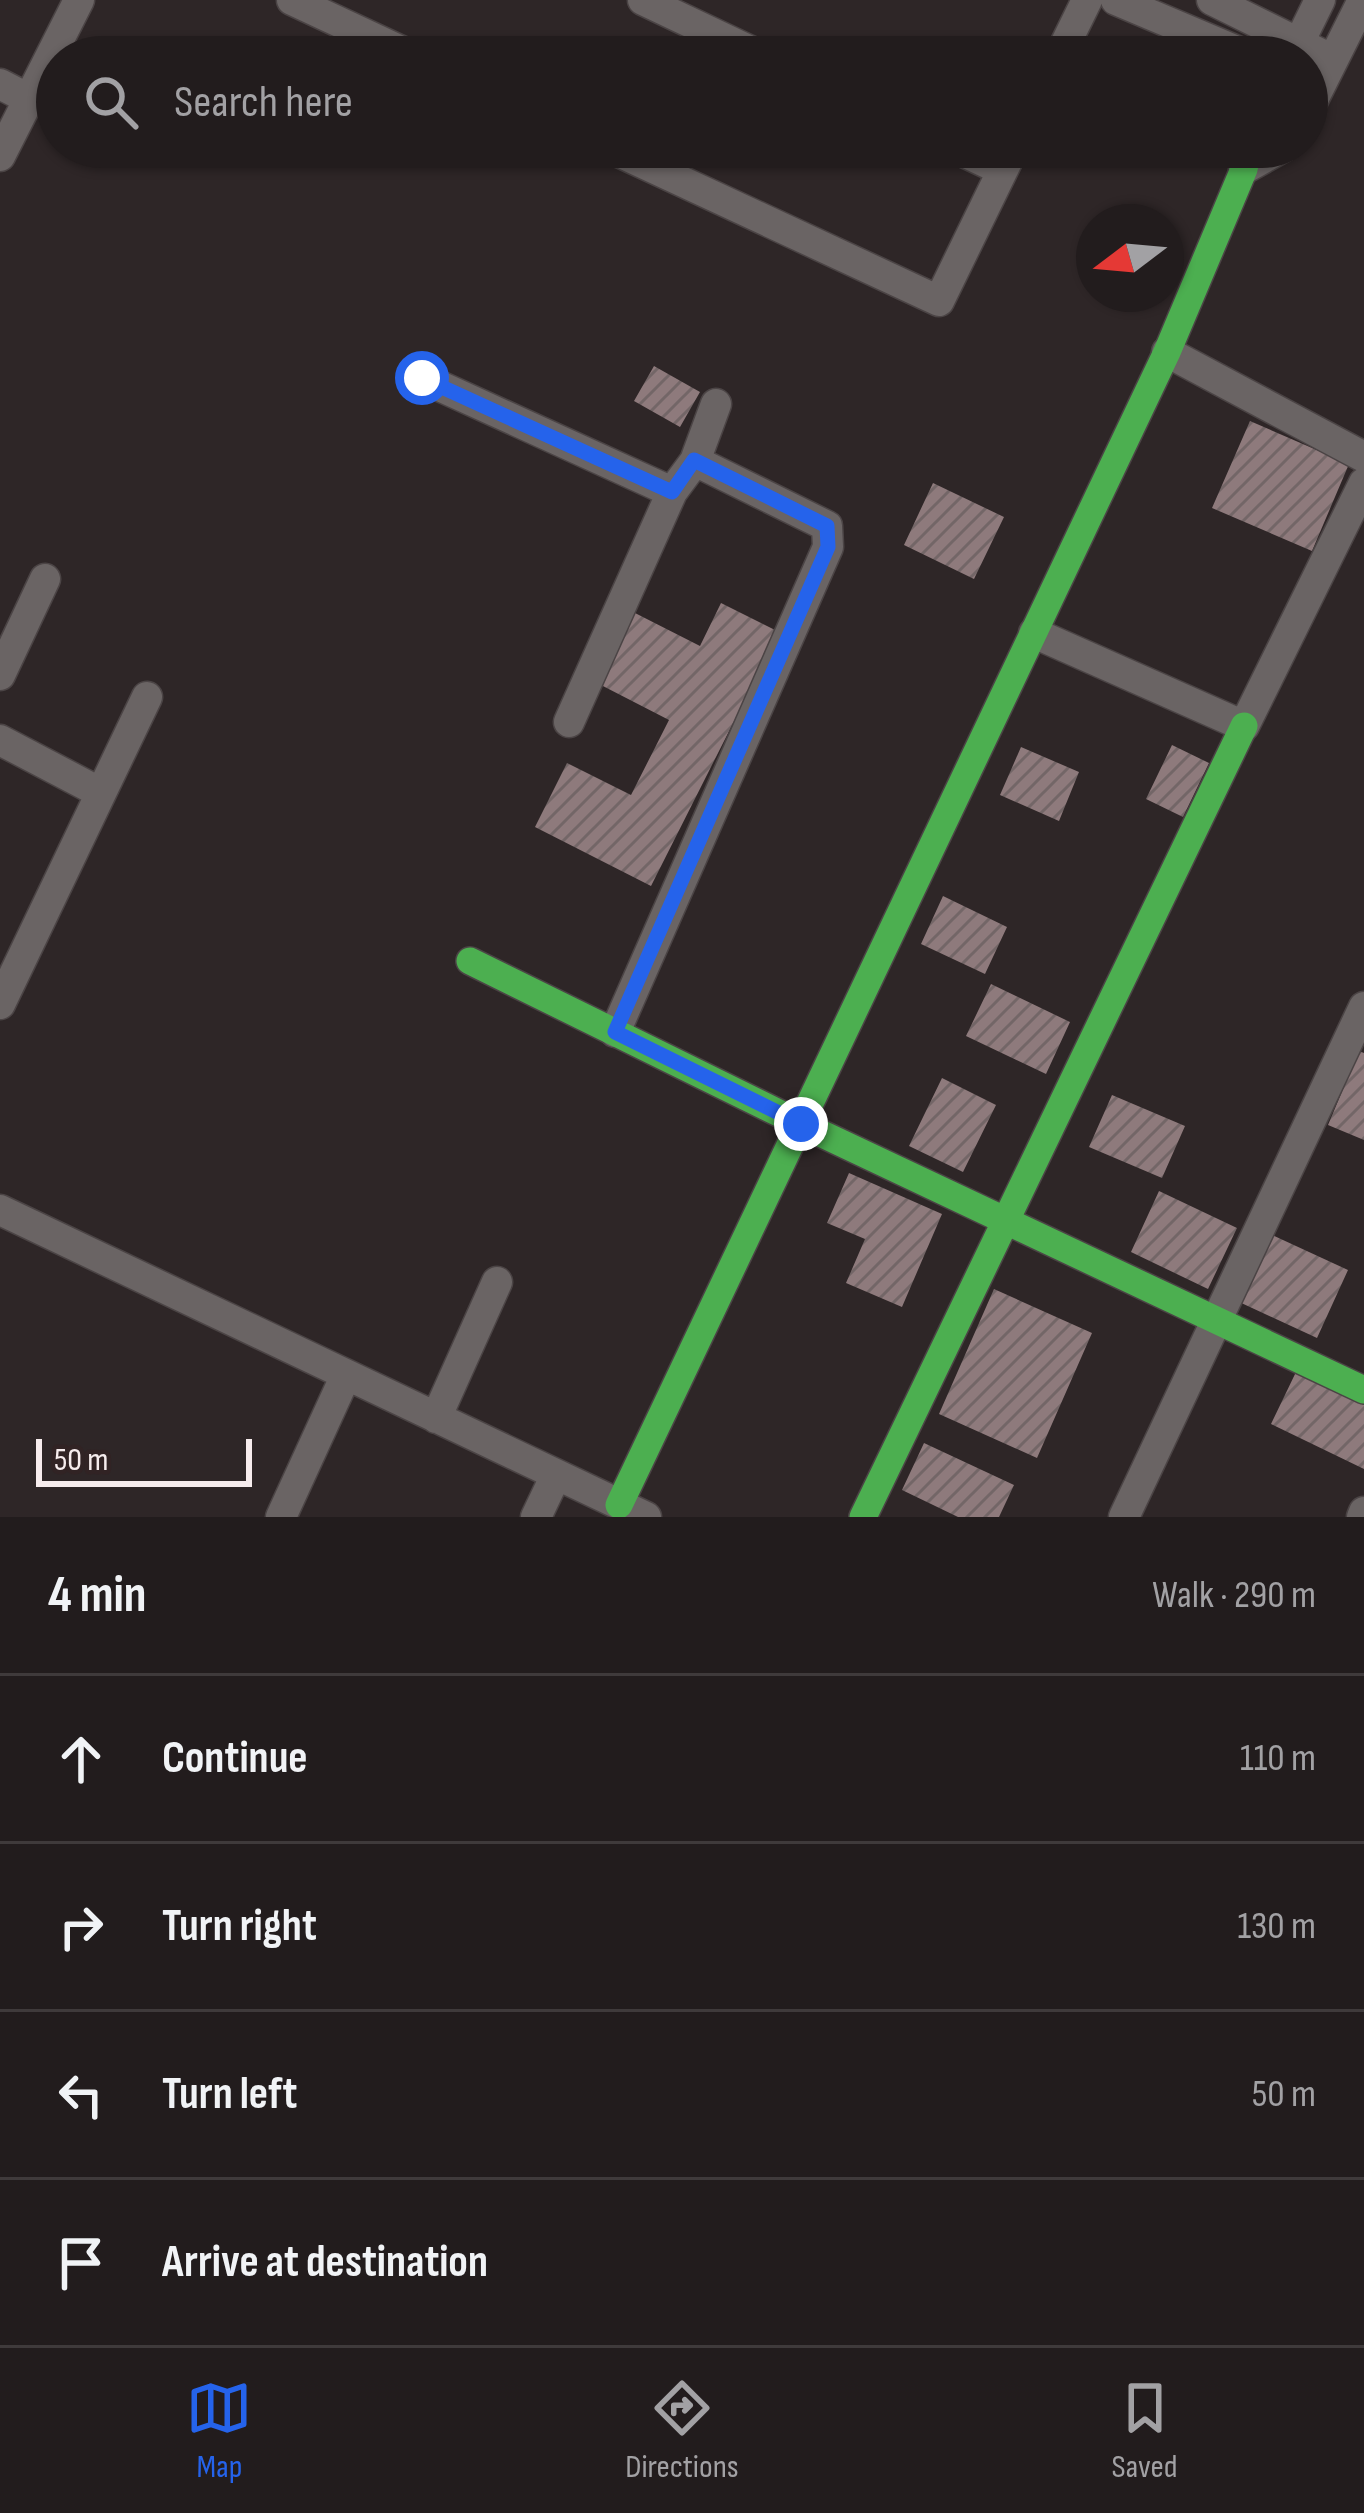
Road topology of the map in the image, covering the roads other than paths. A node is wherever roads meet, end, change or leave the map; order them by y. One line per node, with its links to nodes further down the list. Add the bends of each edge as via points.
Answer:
1 (80, 0): 9 (street)
2 (292, 0): 10 (street)
3 (644, 0): 11 (street)
4 (1087, 0): 12 (street)
5 (1116, 0): 13 (street)
6 (1212, 0): 14 (street)
7 (1320, 0): 15 (street)
8 (1363, 0): 17 (street)
9 (61, 36)
10 (369, 36)
11 (720, 36)
12 (1069, 36)
13 (1201, 36)
14 (1274, 36)
15 (1302, 36)
16 (1328, 59): 17 (street)
17 (1333, 60): 18 (street)
18 (1328, 68)
19 (0, 84): 21 (street)
20 (36, 85): 21 (street)
21 (29, 99): 22 (street)
22 (0, 156)
23 (653, 168): 24 (street, via 939,301)
24 (1004, 168)
25 (1242, 168): 26 (street)
26 (1167, 352): 29 (street); 34 (street)
27 (422, 378): 32 (street)
28 (716, 404): 30 (street)
29 (1364, 457)
30 (694, 460): 32 (street); 44 (street, via 827,526 828,547)
31 (1364, 483): 38 (street)
32 (672, 492): 37 (street)
33 (45, 579): 35 (street)
34 (1034, 633): 38 (street); 45 (street)
35 (0, 675)
36 (147, 697): 40 (street)
37 (568, 722)
38 (1244, 727): 47 (street)
39 (0, 740): 40 (street)
40 (101, 793): 42 (street)
41 (470, 961): 44 (street)
42 (0, 1004)
43 (1364, 1007): 49 (street)
44 (615, 1032): 45 (street)
45 (801, 1124): 47 (street); 54 (street)
46 (0, 1210): 50 (street)
47 (1005, 1220): 49 (street); 57 (street)
48 (496, 1282): 52 (street)
49 (1215, 1319): 51 (street); 58 (street)
50 (346, 1375): 52 (street); 55 (street)
51 (1364, 1390)
52 (436, 1418): 53 (street)
53 (556, 1475): 54 (street); 56 (street)
54 (632, 1511)
55 (280, 1517)
56 (536, 1517)
57 (863, 1517)
58 (1124, 1517)

